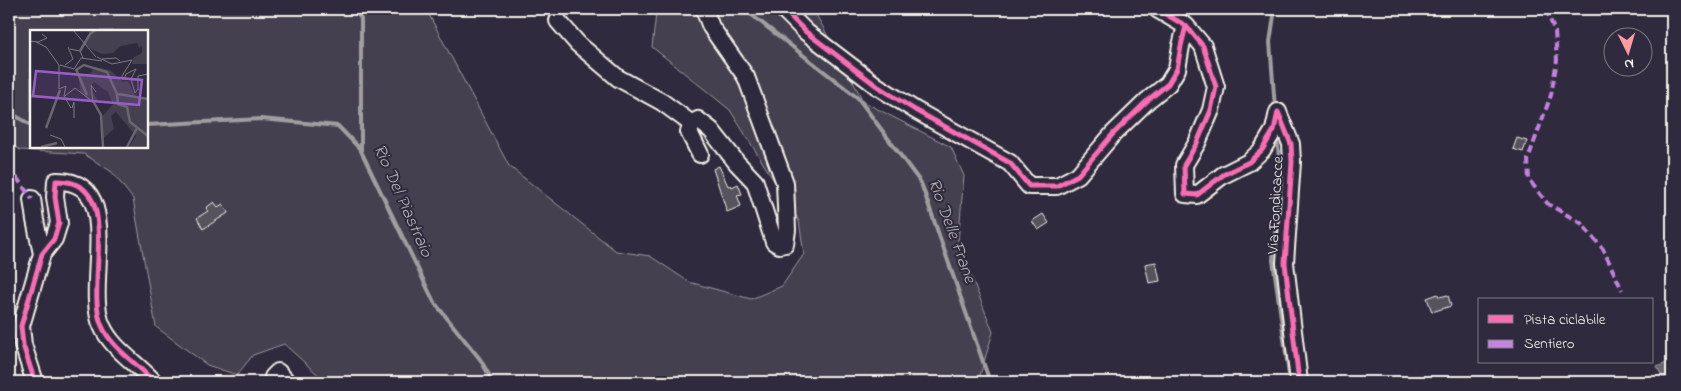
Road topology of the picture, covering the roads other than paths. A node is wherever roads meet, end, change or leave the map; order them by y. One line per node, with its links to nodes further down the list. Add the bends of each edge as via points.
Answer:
1 (704, 9): 6 (street, via 711,27 746,77 786,183 785,244 774,242 755,182 711,130 698,120)
2 (783, 9): 5 (street, via 806,32 877,86 1010,163 1030,186 1057,186 1078,175 1113,134 1168,84 1177,69)
3 (1157, 9): 5 (street, Via Fondicacce)
4 (558, 21): 6 (street, via 578,44 618,78 662,102)
5 (1186, 26): 14 (street, Via Fondicacce, via 1203,46 1216,87 1211,110 1184,165 1185,194 1197,194 1223,175 1249,162 1262,150 1274,130 1278,112 1291,144 1285,263)
6 (692, 124): 7 (street, via 689,132)
7 (700, 154)
8 (32, 199): 9 (street)
9 (42, 254): 10 (street, via 21,326 23,345); 11 (street, via 54,239 59,223 56,181 69,180 85,188 94,203 99,224 96,307 102,327 114,344)
10 (35, 382)
11 (154, 382)
12 (272, 382): 13 (street, via 278,372)
13 (288, 382)
14 (1299, 382)

